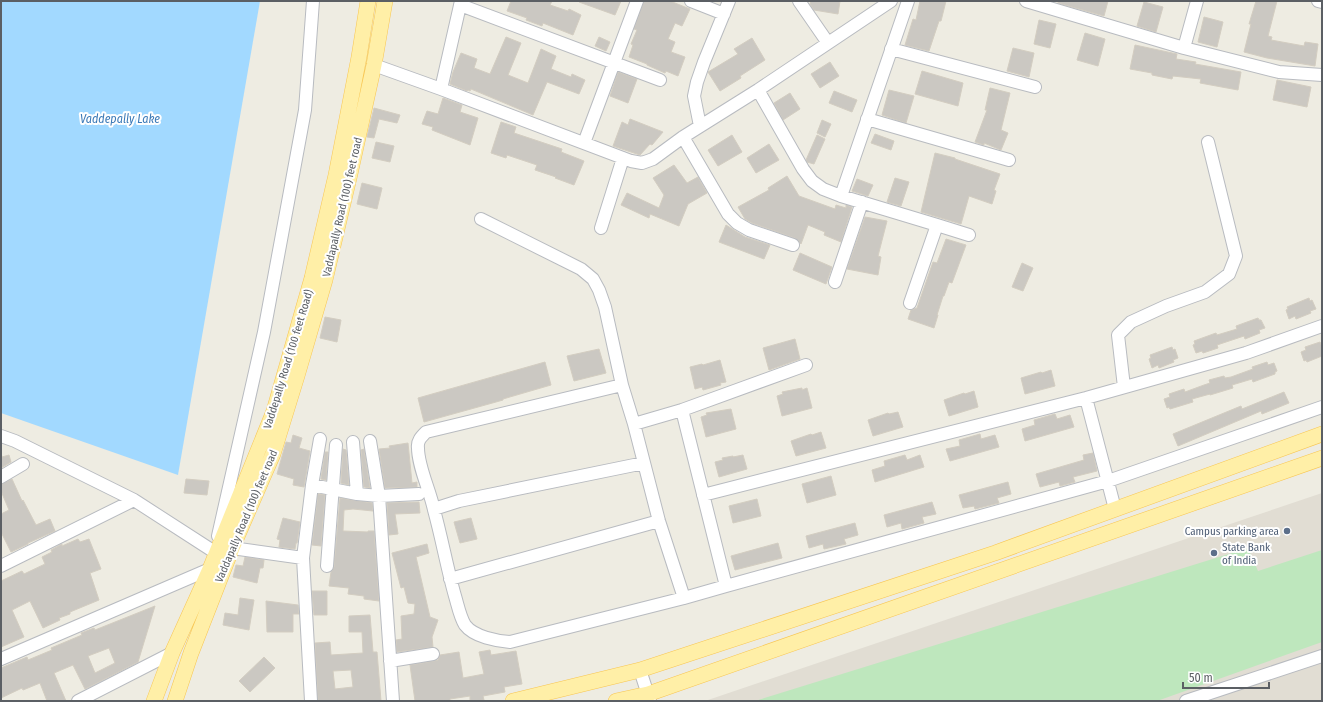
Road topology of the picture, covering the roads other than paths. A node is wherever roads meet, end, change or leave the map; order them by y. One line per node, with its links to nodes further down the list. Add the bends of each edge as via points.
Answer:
1 (313, 1): 71 (street, via 305,110 264,332 218,538)
2 (368, 1): 71 (main road, Vaddepally Road (100 feet Road), via 337,167 312,278 274,411)
3 (384, 1): 20 (main road, Vaddapally Road (100) feet road)
4 (637, 1): 19 (street)
5 (691, 1): 15 (street)
6 (729, 1): 15 (street)
7 (799, 1): 16 (street)
8 (891, 1): 16 (street)
9 (908, 1): 18 (street)
10 (1026, 1): 17 (street)
11 (1197, 1): 17 (street)
12 (1318, 1): 13 (street)
13 (1322, 2)
14 (460, 3): 19 (street); 24 (street)
15 (724, 14): 27 (street, via 697,82 694,96)
16 (828, 43): 25 (street)
17 (1184, 48): 21 (street, via 1279,72)
18 (891, 49): 23 (street); 26 (street)
19 (614, 63): 22 (street); 30 (street)
20 (374, 65): 24 (street); 71 (main road, Vaddapally Road (100) feet road, via 325,280 273,454)
21 (1322, 75)
22 (660, 80)
23 (1036, 86)
24 (441, 88): 30 (street)
25 (758, 90): 27 (street); 33 (street, via 812,181)
26 (867, 119): 32 (street); 33 (street)
27 (700, 126): 28 (street)
28 (683, 137): 31 (street, via 653,159 642,163); 39 (street, via 728,214 737,223 749,230)
29 (1208, 142): 45 (street, via 1236,256 1229,274 1204,292 1130,322 1118,335)
30 (584, 143): 31 (street)
31 (623, 158): 37 (street)
32 (1009, 160)
33 (840, 196): 34 (street)
34 (862, 202): 36 (street); 40 (street)
35 (481, 219): 44 (street, via 581,269 594,279 605,307)
36 (937, 225): 38 (street); 41 (street)
37 (601, 228)
38 (969, 235)
39 (793, 245)
40 (835, 282)
41 (910, 303)
42 (1322, 326): 45 (street, via 1246,353)
43 (806, 365): 48 (street)
44 (622, 384): 49 (street); 68 (street, via 426,432 417,446 418,456)
45 (1124, 387): 46 (street)
46 (1086, 398): 60 (street); 65 (street)
47 (1322, 407): 60 (street)
48 (682, 410): 49 (street); 65 (street)
49 (634, 424): 57 (street)
50 (1322, 434): 69 (main road)
51 (1, 436): 67 (street)
52 (320, 439): 61 (street)
53 (370, 441): 66 (street)
54 (353, 442): 63 (street)
55 (336, 445): 62 (street)
56 (1322, 458): 85 (main road)
57 (644, 463): 68 (street, via 459,501); 70 (street)
58 (23, 464): 59 (street)
59 (1, 478)
60 (1108, 481): 69 (street); 77 (street)
61 (312, 485): 62 (street); 72 (street)
62 (332, 488): 63 (street); 74 (street)
63 (357, 494): 66 (street)
64 (419, 494): 66 (street)
65 (703, 495): 77 (street)
66 (379, 496): 83 (street)
67 (134, 500): 71 (street); 73 (street)
68 (434, 509): 76 (street)
69 (1115, 509): 84 (main road, via 995,553)
70 (659, 521): 76 (street); 78 (street)
71 (221, 549): 72 (street); 75 (main road, Vaddepally Road (100 feet Road)); 88 (main road, Vaddapally Road (100) feet road)
72 (303, 558): 89 (street)
73 (1, 566)
74 (327, 566)
75 (210, 569): 79 (main road, Vaddepally Road (100 feet Road)); 82 (street)
76 (450, 579): 78 (street, via 466,626 481,636 497,641 510,642)
77 (726, 586): 78 (street)
78 (684, 598)
79 (172, 653): 86 (street); 87 (main road, Vaddepally Road (100 feet Road))
80 (433, 654): 83 (street)
81 (1322, 656): 93 (street)
82 (1, 659)
83 (390, 661): 90 (street)
84 (640, 670): 85 (street); 91 (main road)
85 (649, 697): 92 (main road)
86 (78, 701)
87 (154, 701)
88 (175, 701)
89 (311, 701)
90 (393, 701)
91 (513, 701)
92 (616, 701)
93 (1186, 701)

